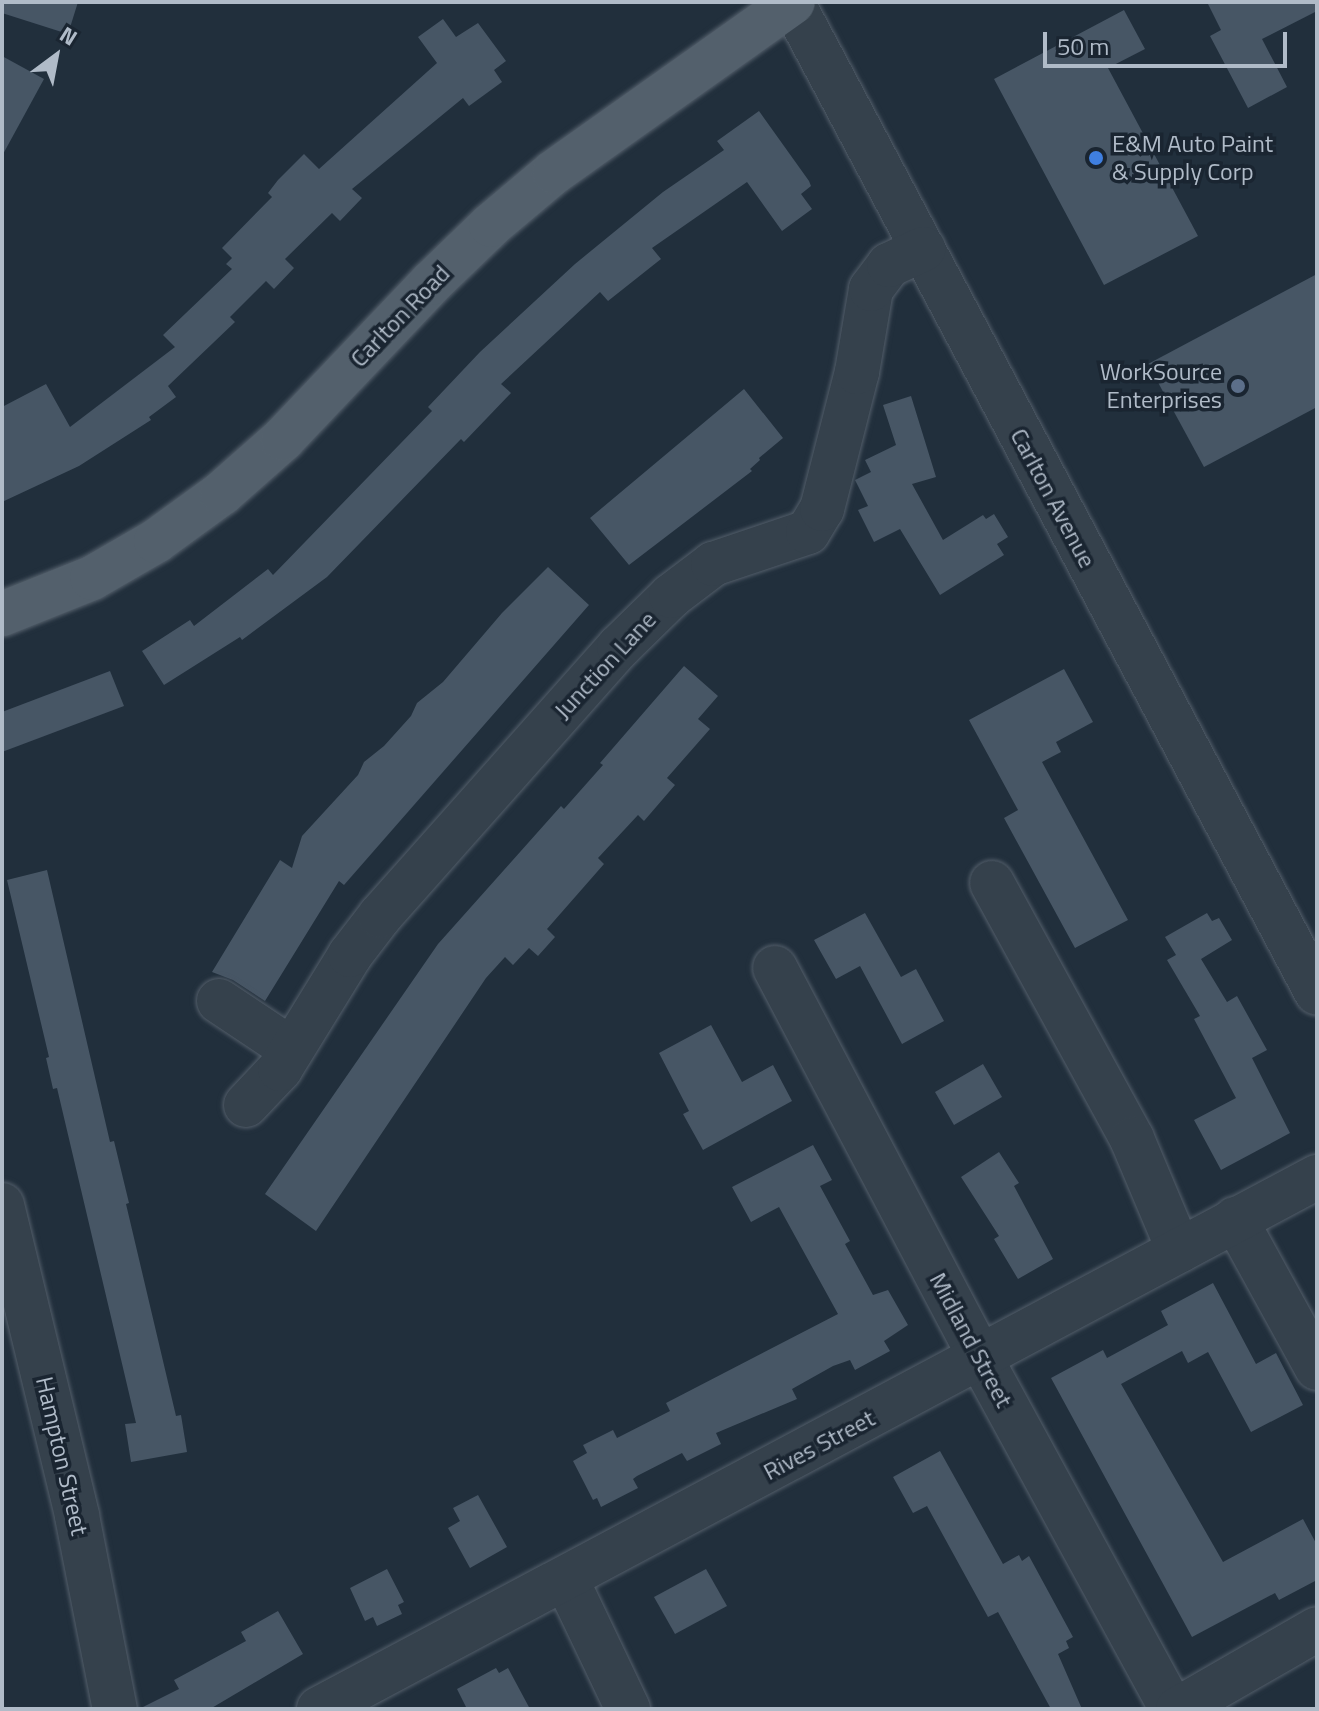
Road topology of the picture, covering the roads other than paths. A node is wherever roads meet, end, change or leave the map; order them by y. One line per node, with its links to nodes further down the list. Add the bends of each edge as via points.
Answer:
1 (792, 2): 2 (street, Carlton Avenue); 3 (main road, Carlton Road, via 631,115 502,216 283,439 222,493 156,541 92,578)
2 (923, 249): 6 (street, Carlton Avenue); 8 (street, Junction Lane, via 889,265 871,289 857,372 822,509 808,532 713,564 619,647 380,916)
3 (2, 614)
4 (992, 883): 13 (street, via 1132,1139)
5 (775, 968): 14 (street, Midland Street)
6 (1317, 993)
7 (219, 1001): 8 (street)
8 (291, 1049): 9 (street, Junction Lane)
9 (246, 1105)
10 (1317, 1177): 12 (street, Rives Street)
11 (2, 1205): 18 (street, Hampton Street, via 77,1516)
12 (1235, 1219): 13 (street, Rives Street); 15 (street)
13 (1179, 1251): 14 (street, Rives Street)
14 (981, 1359): 16 (street, Rives Street); 21 (street, Midland Street)
15 (1317, 1368)
16 (566, 1579): 19 (street, Rives Street); 20 (street)
17 (1317, 1629): 21 (street)
18 (115, 1709)
19 (319, 1709)
20 (628, 1709)
21 (1175, 1709)

